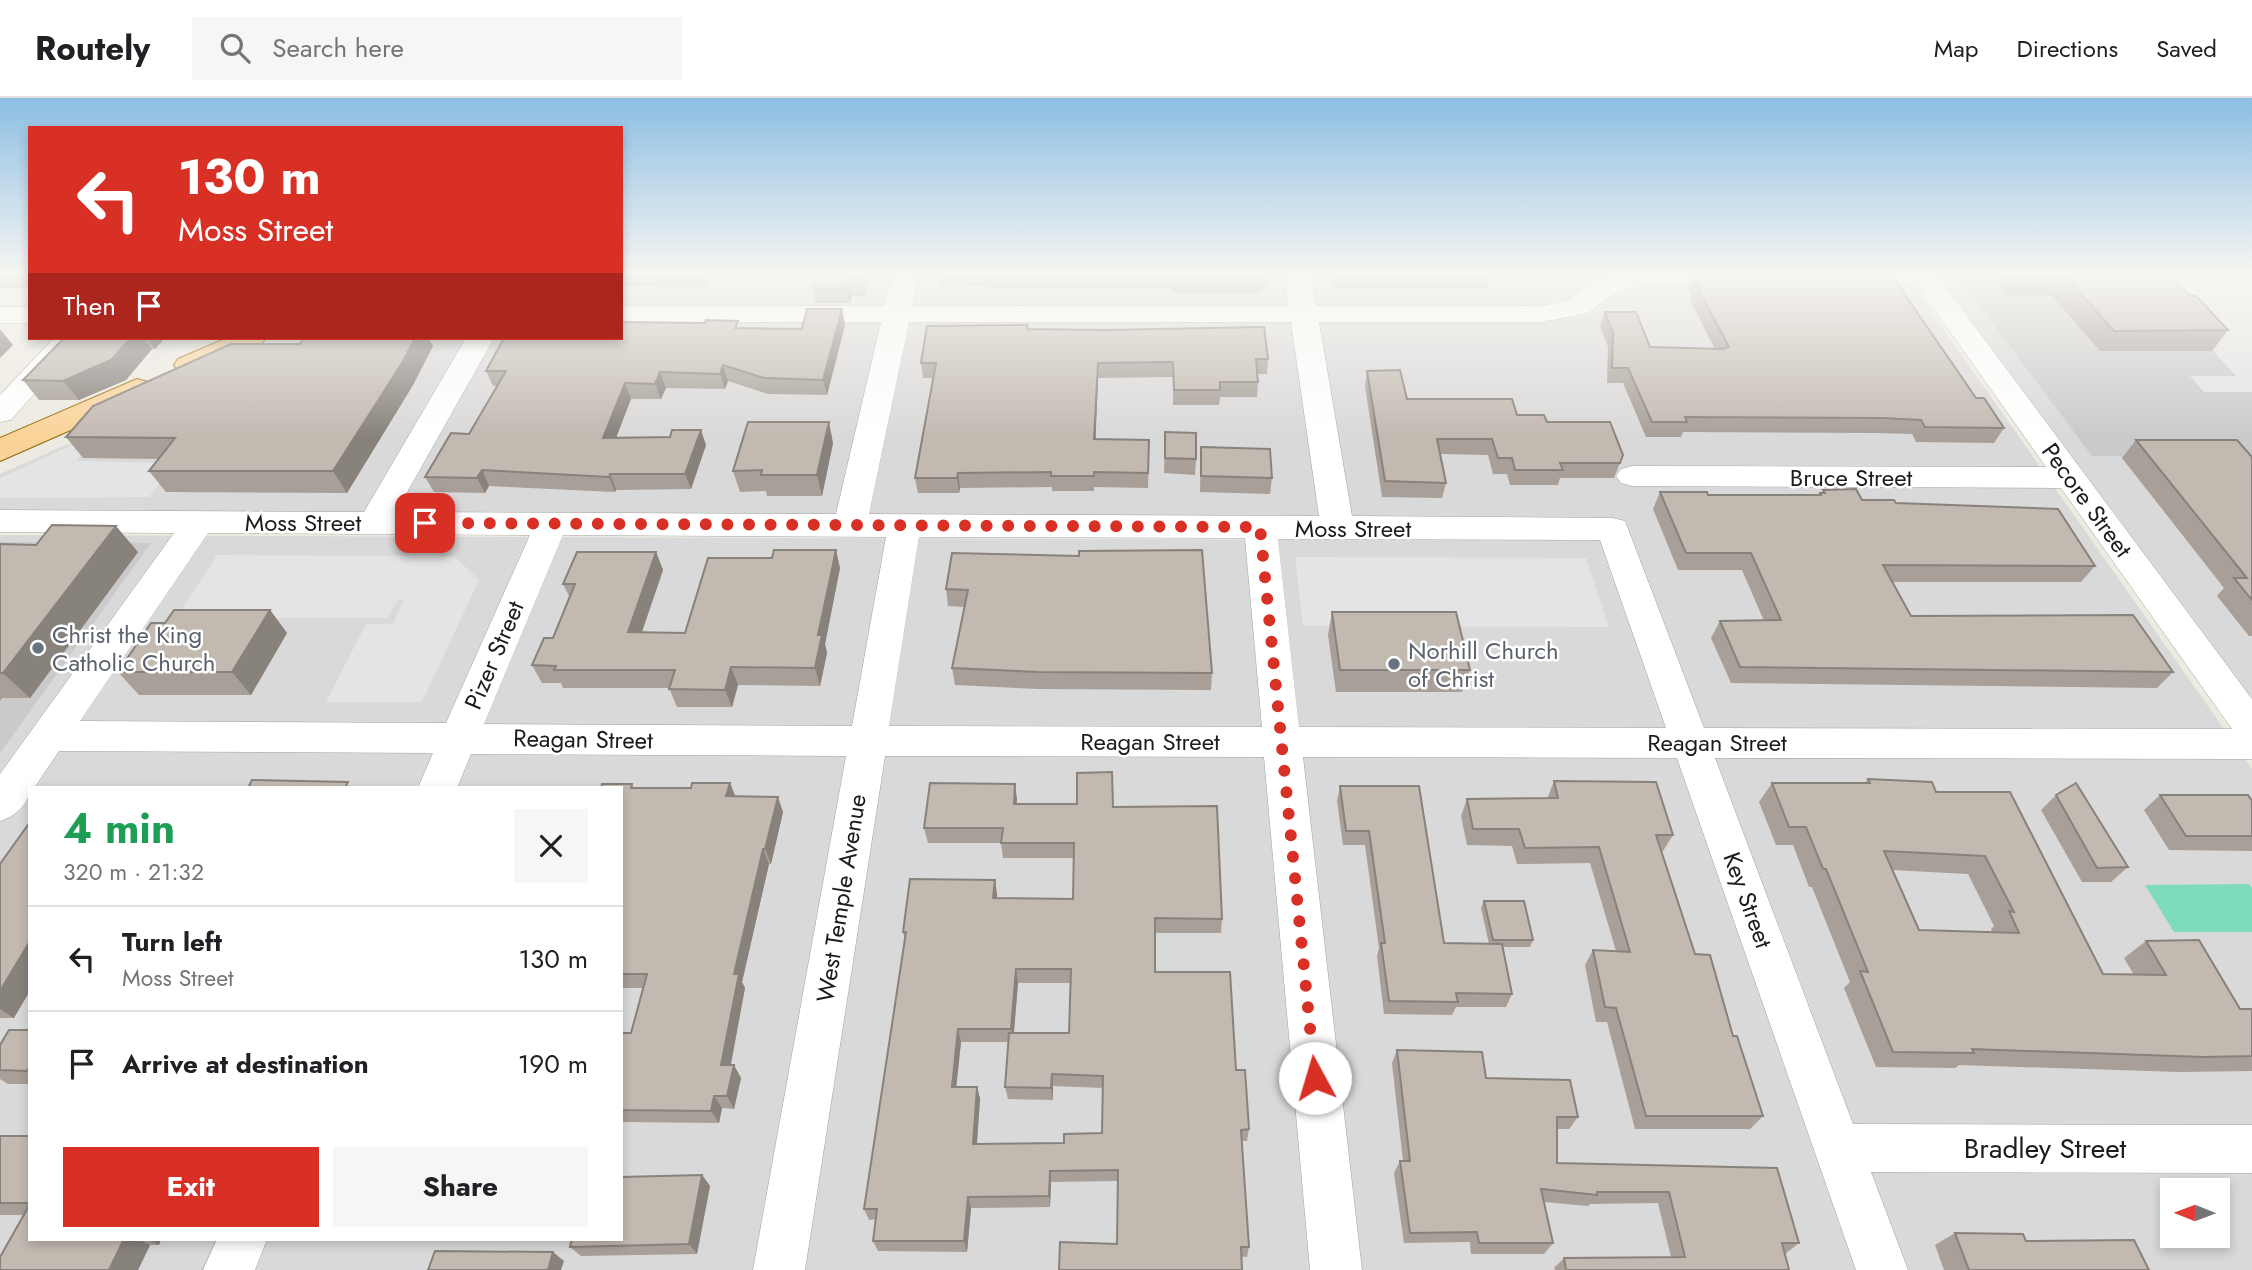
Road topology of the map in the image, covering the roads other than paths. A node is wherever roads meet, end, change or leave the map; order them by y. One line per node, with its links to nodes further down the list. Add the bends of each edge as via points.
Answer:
1 (894, 328): 15 (street)
2 (1305, 328): 18 (street)
3 (1962, 328): 10 (street, Pecore Street)
4 (67, 340): 7 (street)
5 (247, 340): 8 (main road)
6 (479, 340): 13 (street)
7 (0, 412)
8 (0, 450)
9 (1632, 476): 10 (street, Bruce Street)
10 (2070, 478): 20 (street, Pecore Street)
11 (0, 521): 12 (street, Moss Street)
12 (199, 522): 13 (street, Moss Street); 21 (street)
13 (374, 523): 14 (street, Moss Street)
14 (552, 523): 15 (street, Moss Street); 22 (street, Pizer Street)
15 (850, 525): 16 (street, Moss Street)
16 (904, 526): 17 (street, Moss Street); 23 (street, West Temple Avenue)
17 (1260, 527): 18 (street, Moss Street); 24 (street)
18 (1337, 527): 19 (street, Moss Street)
19 (1613, 529): 25 (street, Key Street)
20 (2252, 728)
21 (48, 736): 22 (street, Reagan Street); 28 (street)
22 (459, 737): 23 (street, Reagan Street); 27 (street, Pizer Street)
23 (867, 741): 24 (street, Reagan Street); 33 (street, West Temple Avenue)
24 (1280, 741): 25 (street, Reagan Street); 34 (street)
25 (1691, 741): 26 (street, Reagan Street); 29 (street, Key Street)
26 (2252, 744)
27 (438, 786)
28 (0, 805)
29 (1838, 1148): 30 (street, Bradley Street); 35 (street, Key Street)
30 (2252, 1149)
31 (241, 1241): 32 (street)
32 (229, 1270)
33 (779, 1270)
34 (1336, 1270)
35 (1882, 1270)

